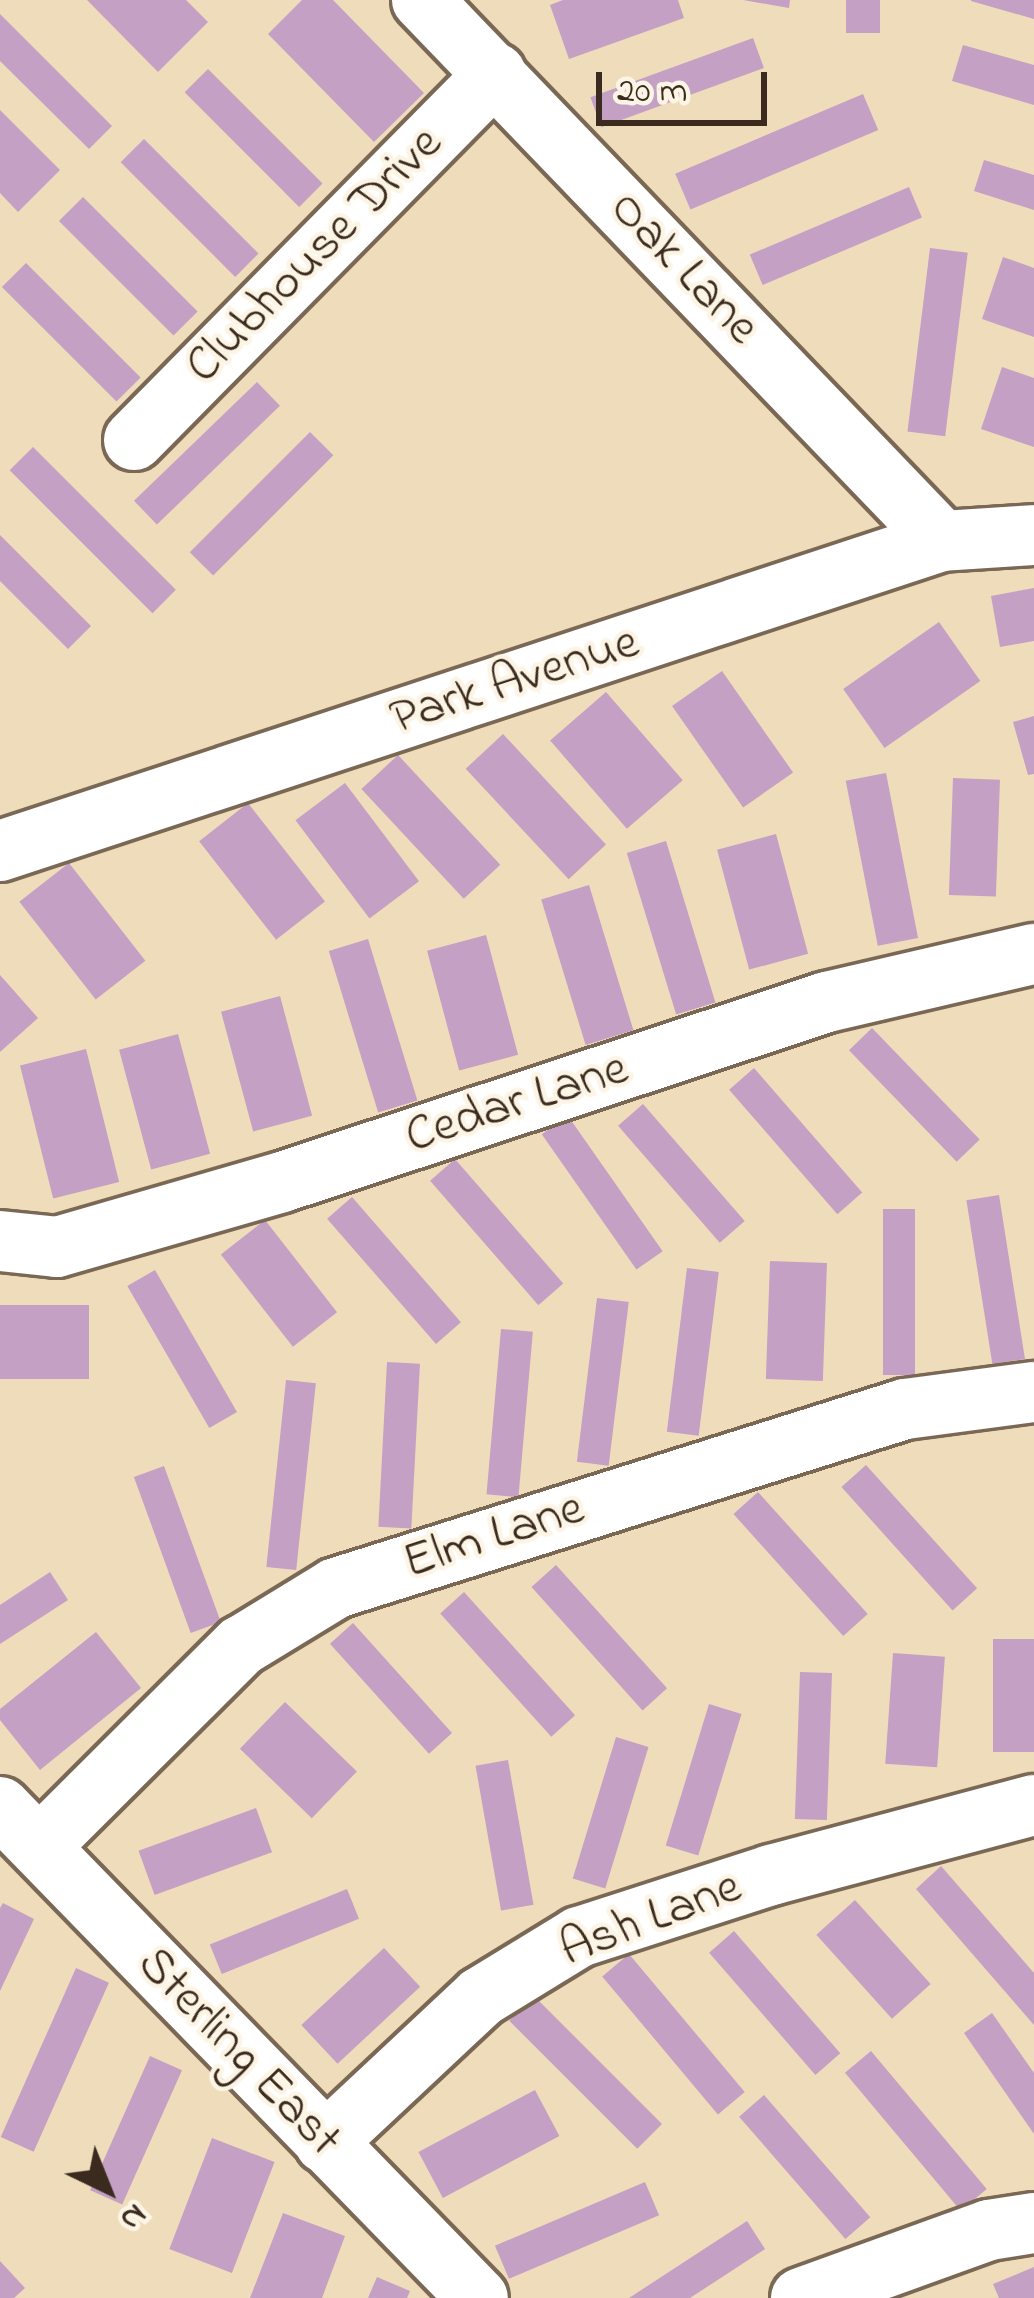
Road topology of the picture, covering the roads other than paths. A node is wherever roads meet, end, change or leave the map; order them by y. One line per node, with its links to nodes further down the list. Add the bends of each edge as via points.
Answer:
1 (422, 0): 2 (street, Oak Lane)
2 (496, 73): 3 (street, Clubhouse Drive); 5 (street, Oak Lane)
3 (134, 440)
4 (1034, 535): 5 (street, Park Avenue)
5 (942, 541): 6 (street, Park Avenue)
6 (0, 851)
7 (1034, 954): 8 (street, Cedar Lane, via 827,1002 282,1182 57,1247)
8 (0, 1241)
9 (1034, 1392): 11 (street, Elm Lane, via 905,1409 336,1588 241,1646)
10 (1034, 1805): 12 (street, Ash Lane, via 771,1875 579,1937 481,1997)
11 (20, 1826): 12 (street, Sterling East)
12 (325, 2143): 14 (street, Sterling East)
13 (1034, 2223): 15 (street, via 988,2230)
14 (478, 2298)
15 (801, 2298)

